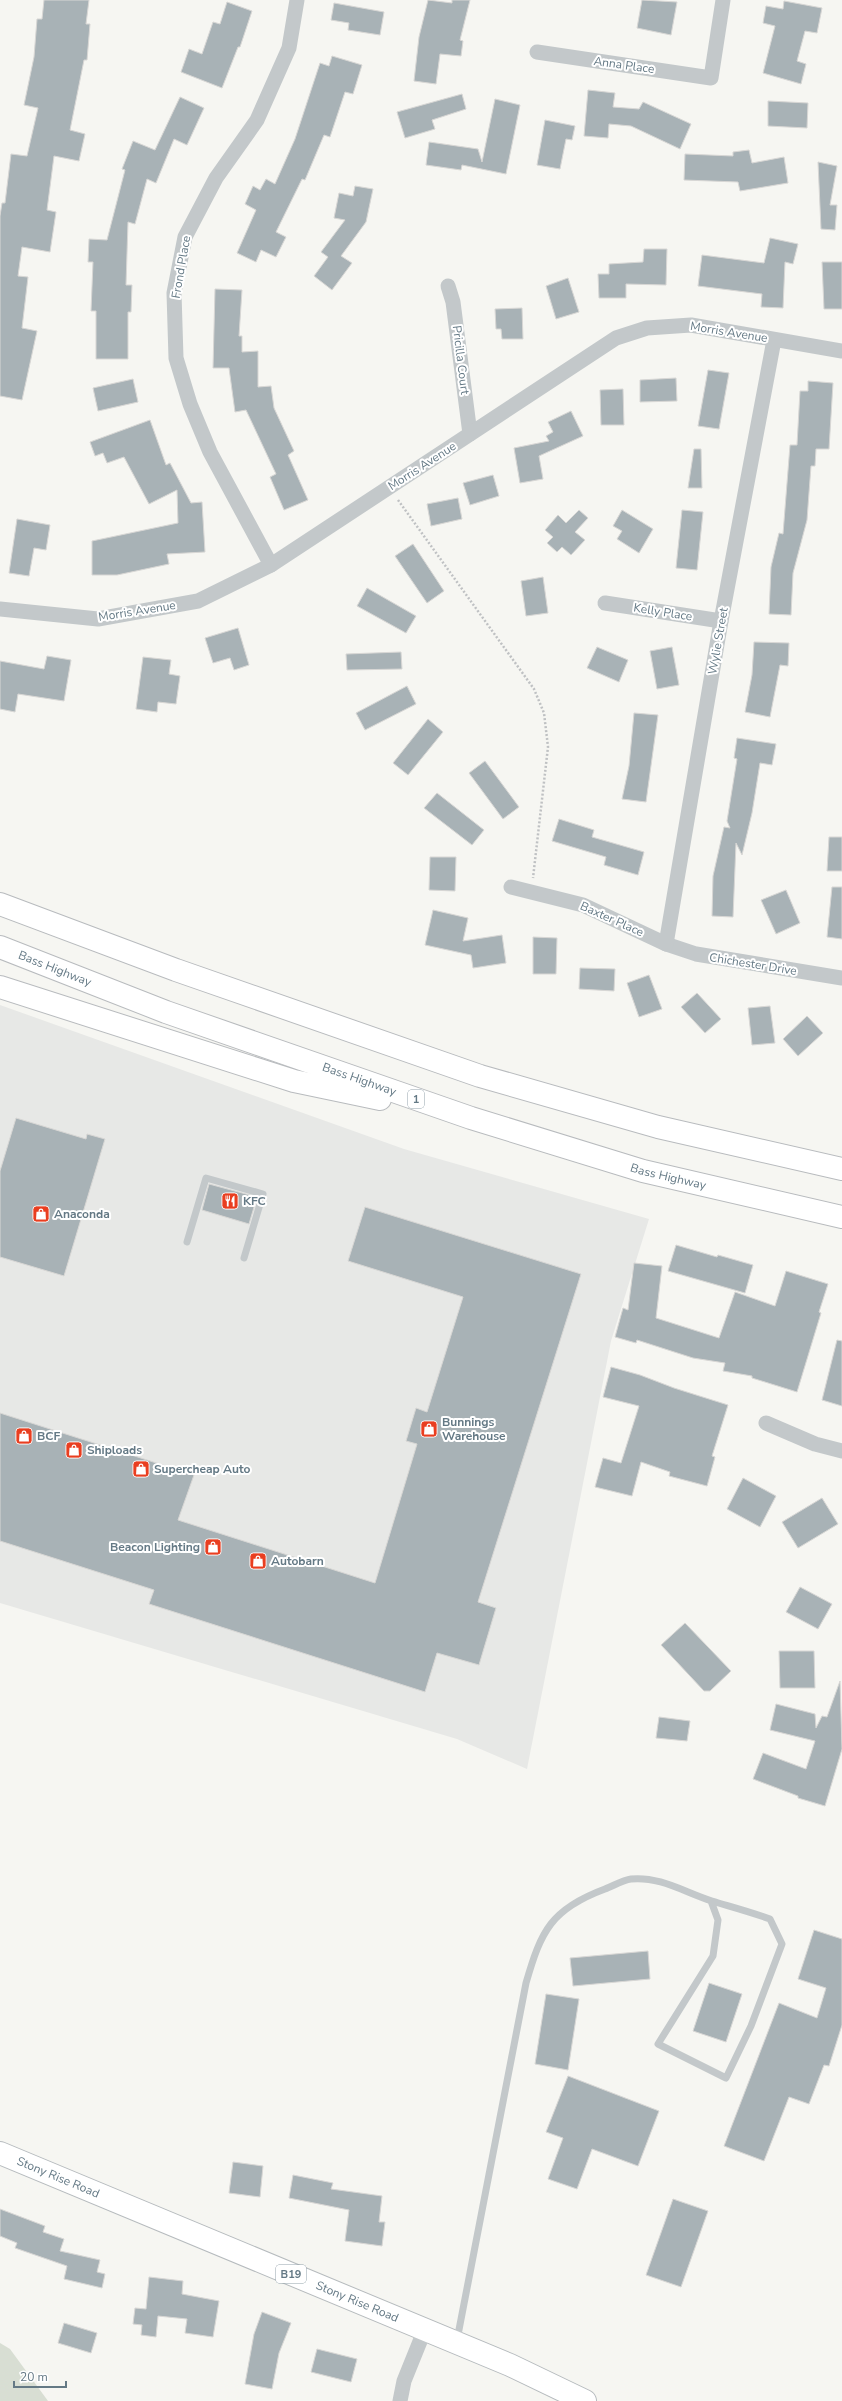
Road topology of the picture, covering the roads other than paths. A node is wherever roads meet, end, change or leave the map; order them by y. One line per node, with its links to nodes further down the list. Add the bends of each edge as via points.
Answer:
1 (297, 0): 8 (street, Frond Place, via 289,48 257,120 216,178 185,237 174,293 176,358 190,404 210,452)
2 (723, 0): 3 (street, Anna Place, via 711,78)
3 (537, 52)
4 (448, 286): 7 (street, Pricilla Court, via 453,302)
5 (774, 340): 6 (street, Morris Avenue); 7 (street, Morris Avenue, via 691,325 647,328 616,338); 11 (street, Wylie Street)
6 (842, 351)
7 (470, 434): 8 (street, Morris Avenue)
8 (270, 565): 10 (street, Morris Avenue, via 198,601 98,619)
9 (605, 602): 11 (street, Kelly Place)
10 (0, 609)
11 (721, 621): 14 (street, Wylie Street)
12 (511, 887): 14 (street, Baxter Place, via 584,905)
13 (0, 904): 19 (main road, via 176,970 480,1076 658,1127)
14 (666, 944): 16 (street, Chichester Drive, via 696,954)
15 (0, 947): 18 (main road, Bass Highway / 1, via 166,1012)
16 (842, 978)
17 (0, 987): 18 (main road, via 294,1081)
18 (471, 1118): 20 (main road, Bass Highway / 1, via 643,1171)
19 (842, 1169)
20 (842, 1217)
21 (187, 1242): 22 (lane, via 206,1178 263,1194)
22 (244, 1258)
23 (766, 1423): 24 (street, via 815,1444)
24 (842, 1451)
25 (711, 1901): 25 (lane, via 770,1919 782,1944 751,2026 726,2078 658,2044 713,1956 718,1920); 28 (lane, via 662,1882 631,1879 585,1897 551,1922 536,1948 526,1983)
26 (0, 2153): 27 (main road, Stony Rise Road / B19)
27 (424, 2329): 28 (main road, Stony Rise Road / B19); 30 (street, via 404,2381)
28 (457, 2342): 29 (main road, Stony Rise Road / B19, via 510,2364)
29 (583, 2400)
30 (400, 2401)

